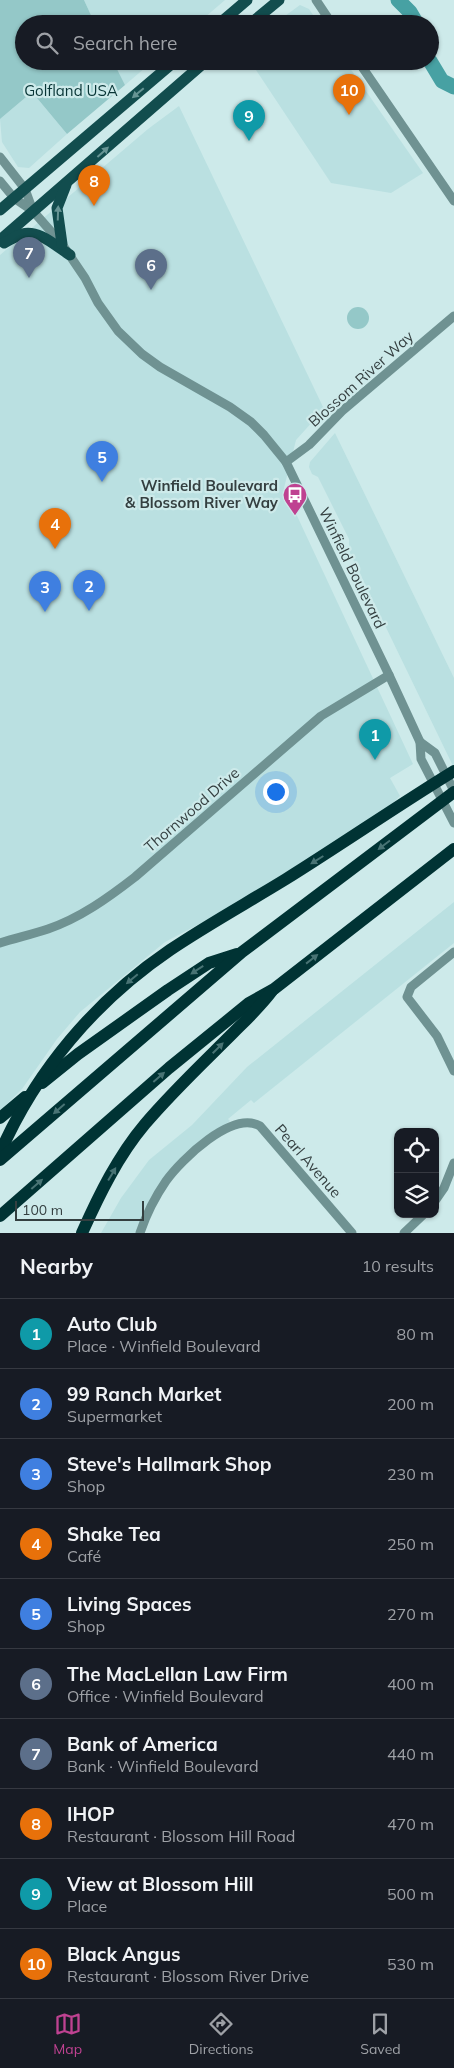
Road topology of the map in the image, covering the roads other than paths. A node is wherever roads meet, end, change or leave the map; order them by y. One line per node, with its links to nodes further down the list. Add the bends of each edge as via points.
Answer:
1 (247, 0): 4 (main road)
2 (279, 0): 5 (main road)
3 (316, 0): 6 (street)
4 (230, 15)
5 (261, 15)
6 (326, 15)
7 (164, 70): 13 (main road, one-way to 13)
8 (196, 70): 12 (main road, one-way to 8)
9 (364, 70): 15 (street)
10 (0, 158): 13 (street, Winfield Boulevard)
11 (0, 181): 14 (street, Winfield Boulevard)
12 (66, 184): 17 (main road); 19 (main road, one-way to 12, via 57,208)
13 (25, 189): 14 (main road); 17 (street, Winfield Boulevard)
14 (14, 198): 16 (main road); 17 (street, Winfield Boulevard)
15 (454, 201)
16 (0, 210)
17 (33, 211): 18 (main road); 19 (street, Winfield Boulevard)
18 (0, 240)
19 (62, 244): 21 (street, Winfield Boulevard)
20 (0, 245): 21 (main road, via 31,233 40,235)
21 (70, 256): 23 (street, Winfield Boulevard, via 118,331 160,366 251,422)
22 (454, 316): 23 (street, Blossom River Way)
23 (286, 462): 24 (street, Winfield Boulevard)
24 (389, 675): 25 (street, Winfield Boulevard); 30 (street, Thornwood Drive, via 321,716 108,897 49,929)
25 (420, 742): 27 (street, Winfield Boulevard, via 435,753); 28 (street, Winfield Boulevard, via 421,759)
26 (454, 771): 36 (highway, one-way to 36, via 170,950 123,986 64,1046 29,1096)
27 (454, 791): 31 (highway, one-way to 31)
28 (454, 822)
29 (449, 853): 33 (highway, one-way to 29)
30 (0, 943)
31 (242, 952): 35 (highway, one-way to 35, via 209,963 168,990 78,1054); 37 (highway, one-way to 37)
32 (454, 952): 34 (street, via 411,987 408,997 437,1036)
33 (274, 989): 40 (highway, one-way to 33, via 169,1068 249,1002); 42 (highway, one-way to 33, via 104,1187 144,1125 260,1008)
34 (454, 1071)
35 (0, 1118)
36 (0, 1153)
37 (0, 1160)
38 (454, 1163): 39 (street)
39 (439, 1195)
40 (0, 1216)
41 (420, 1218): 45 (street)
42 (82, 1233)
43 (140, 1233): 44 (street, Pearl Avenue, via 158,1192 177,1167 216,1135 248,1122 260,1126)
44 (352, 1233)
45 (404, 1233)

